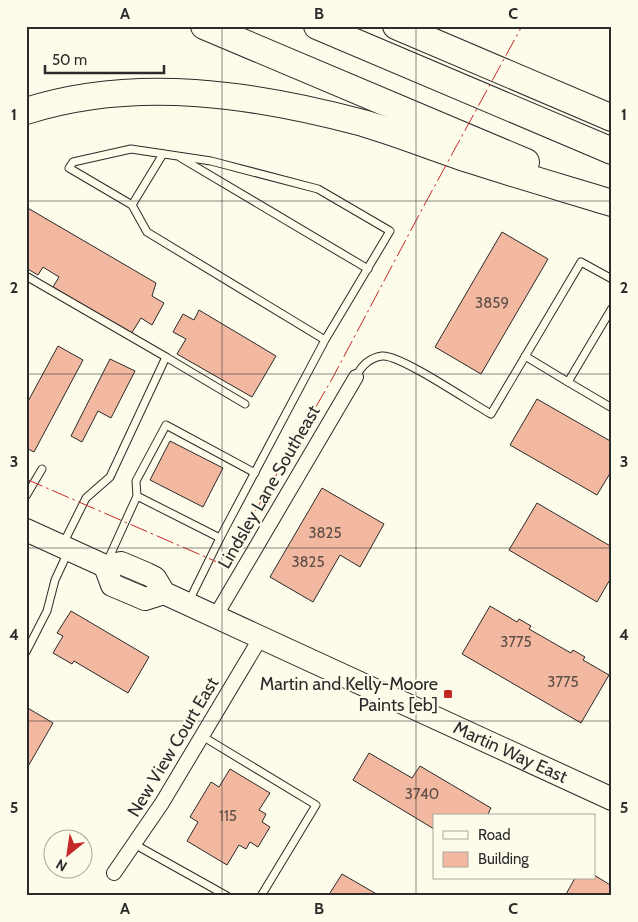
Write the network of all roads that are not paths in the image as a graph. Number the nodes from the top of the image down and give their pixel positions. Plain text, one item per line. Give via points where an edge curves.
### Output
1 (204, 26) edge
2 (317, 26) edge
3 (396, 26) edge
4 (26, 111) edge
5 (612, 118) edge
6 (612, 151) edge
7 (163, 154) junction
8 (176, 156) junction
9 (612, 198) edge
10 (612, 203) edge
11 (132, 205) junction
12 (368, 269) junction
13 (26, 276) edge
14 (612, 279) edge
15 (612, 308) edge
16 (325, 340) junction
17 (525, 356) junction
18 (166, 357) junction
19 (356, 377) joint
20 (568, 382) junction
21 (245, 404) dead end
22 (612, 408) edge
23 (42, 469) dead end
24 (255, 473) junction
25 (26, 496) edge
26 (137, 496) junction
27 (26, 530) edge
28 (220, 538) junction
29 (65, 548) junction
30 (106, 566) junction
31 (187, 604) junction
32 (215, 617) junction
33 (261, 638) junction
34 (27, 650) edge
35 (202, 736) junction
36 (612, 799) edge
37 (134, 844) junction
38 (114, 873) dead end
39 (227, 896) edge
40 (260, 896) edge

1 - 9 highway
2 - 6 highway
3 - 5 highway
4 - 10 highway via 80,98 133,93 241,97 363,124
7 - 8 lane
7 - 11 lane
7 - 11 lane via 131,149 73,162 69,168
8 - 12 lane
8 - 12 lane via 211,161 318,189 390,231
11 - 16 lane via 147,232
12 - 16 lane
13 - 18 lane
14 - 17 lane via 581,262
15 - 20 lane
16 - 24 lane
17 - 19 lane via 491,414 400,360 383,356 366,362
17 - 20 lane
18 - 21 lane
18 - 29 lane via 110,477 86,498
19 - 32 street, Lindsley Lane Southeast
20 - 22 lane
23 - 25 lane
24 - 26 lane via 166,425 136,481
24 - 28 lane
26 - 28 lane
26 - 30 lane
27 - 29 main road, Martin Way East
28 - 31 lane
29 - 30 main road, Martin Way East
29 - 34 lane via 47,611
30 - 31 main road, Martin Way East via 121,563 155,578 164,593
31 - 32 main road, Martin Way East
32 - 33 main road, Martin Way East
33 - 35 street, New View Court East
33 - 36 main road, Martin Way East
35 - 37 street, New View Court East
35 - 40 lane via 316,805
37 - 38 street, New View Court East
37 - 39 lane

